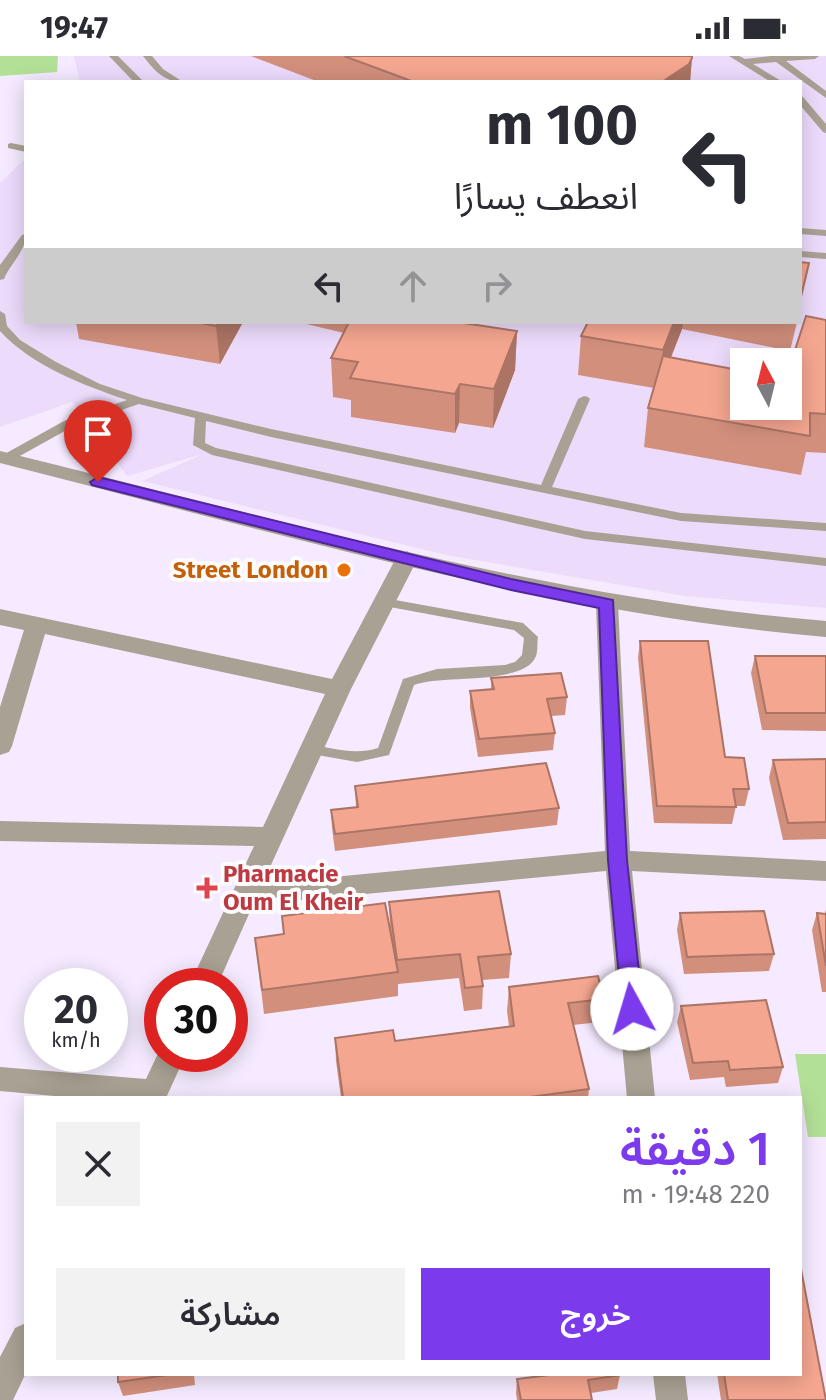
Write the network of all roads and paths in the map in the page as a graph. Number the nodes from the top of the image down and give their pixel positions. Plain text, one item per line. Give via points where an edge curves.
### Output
1 (113, 56) edge
2 (147, 56) edge
3 (733, 56) edge
4 (815, 56) edge
5 (775, 58) edge
6 (746, 62) junction
7 (137, 80) edge
8 (175, 80) edge
9 (775, 80) edge
10 (826, 95) edge
11 (802, 101) edge
12 (826, 130) edge
13 (11, 146) dead end
14 (24, 149) edge
15 (802, 231) edge
16 (826, 233) edge
17 (24, 240) edge
18 (802, 254) edge
19 (826, 256) edge
20 (0, 277) edge
21 (1, 322) edge
22 (584, 399) dead end
23 (138, 400) junction
24 (201, 414) junction
25 (3, 458) edge
26 (545, 490) junction
27 (826, 527) edge
28 (407, 558) junction
29 (826, 562) edge
30 (384, 602) junction
31 (607, 604) junction
32 (0, 617) edge
33 (36, 627) junction
34 (826, 629) edge
35 (339, 689) junction
36 (0, 746) edge
37 (311, 749) junction
38 (0, 831) edge
39 (270, 837) junction
40 (618, 860) junction
41 (826, 871) edge
42 (250, 885) junction
43 (211, 968) edge
44 (163, 1072) edge
45 (0, 1079) edge
46 (152, 1095) edge
47 (641, 1096) edge
48 (24, 1343) edge
49 (669, 1376) edge
50 (0, 1391) edge
51 (672, 1400) edge

1 - 7 lane
2 - 8 lane
3 - 6 lane
4 - 5 lane
5 - 6 lane
5 - 10 lane
6 - 9 lane
11 - 12 lane
13 - 14 lane
15 - 16 lane
17 - 20 lane
18 - 19 lane
21 - 23 lane via 16,342 52,364
22 - 26 lane
23 - 24 lane
23 - 25 lane via 68,424
24 - 26 lane
24 - 29 lane via 199,445 212,451 585,535
25 - 28 street
26 - 27 lane via 681,517
28 - 30 street
28 - 31 street
30 - 35 street
30 - 37 lane via 518,626 531,637 529,657 516,669 428,675 408,682 384,751 345,757
31 - 34 street
31 - 40 street
32 - 33 street
33 - 35 street
33 - 36 street
35 - 37 street
37 - 39 street
38 - 39 street
39 - 42 street
40 - 41 street
40 - 42 street via 302,890
40 - 47 street
42 - 43 street
44 - 46 street
45 - 46 street
48 - 50 street
49 - 51 street

